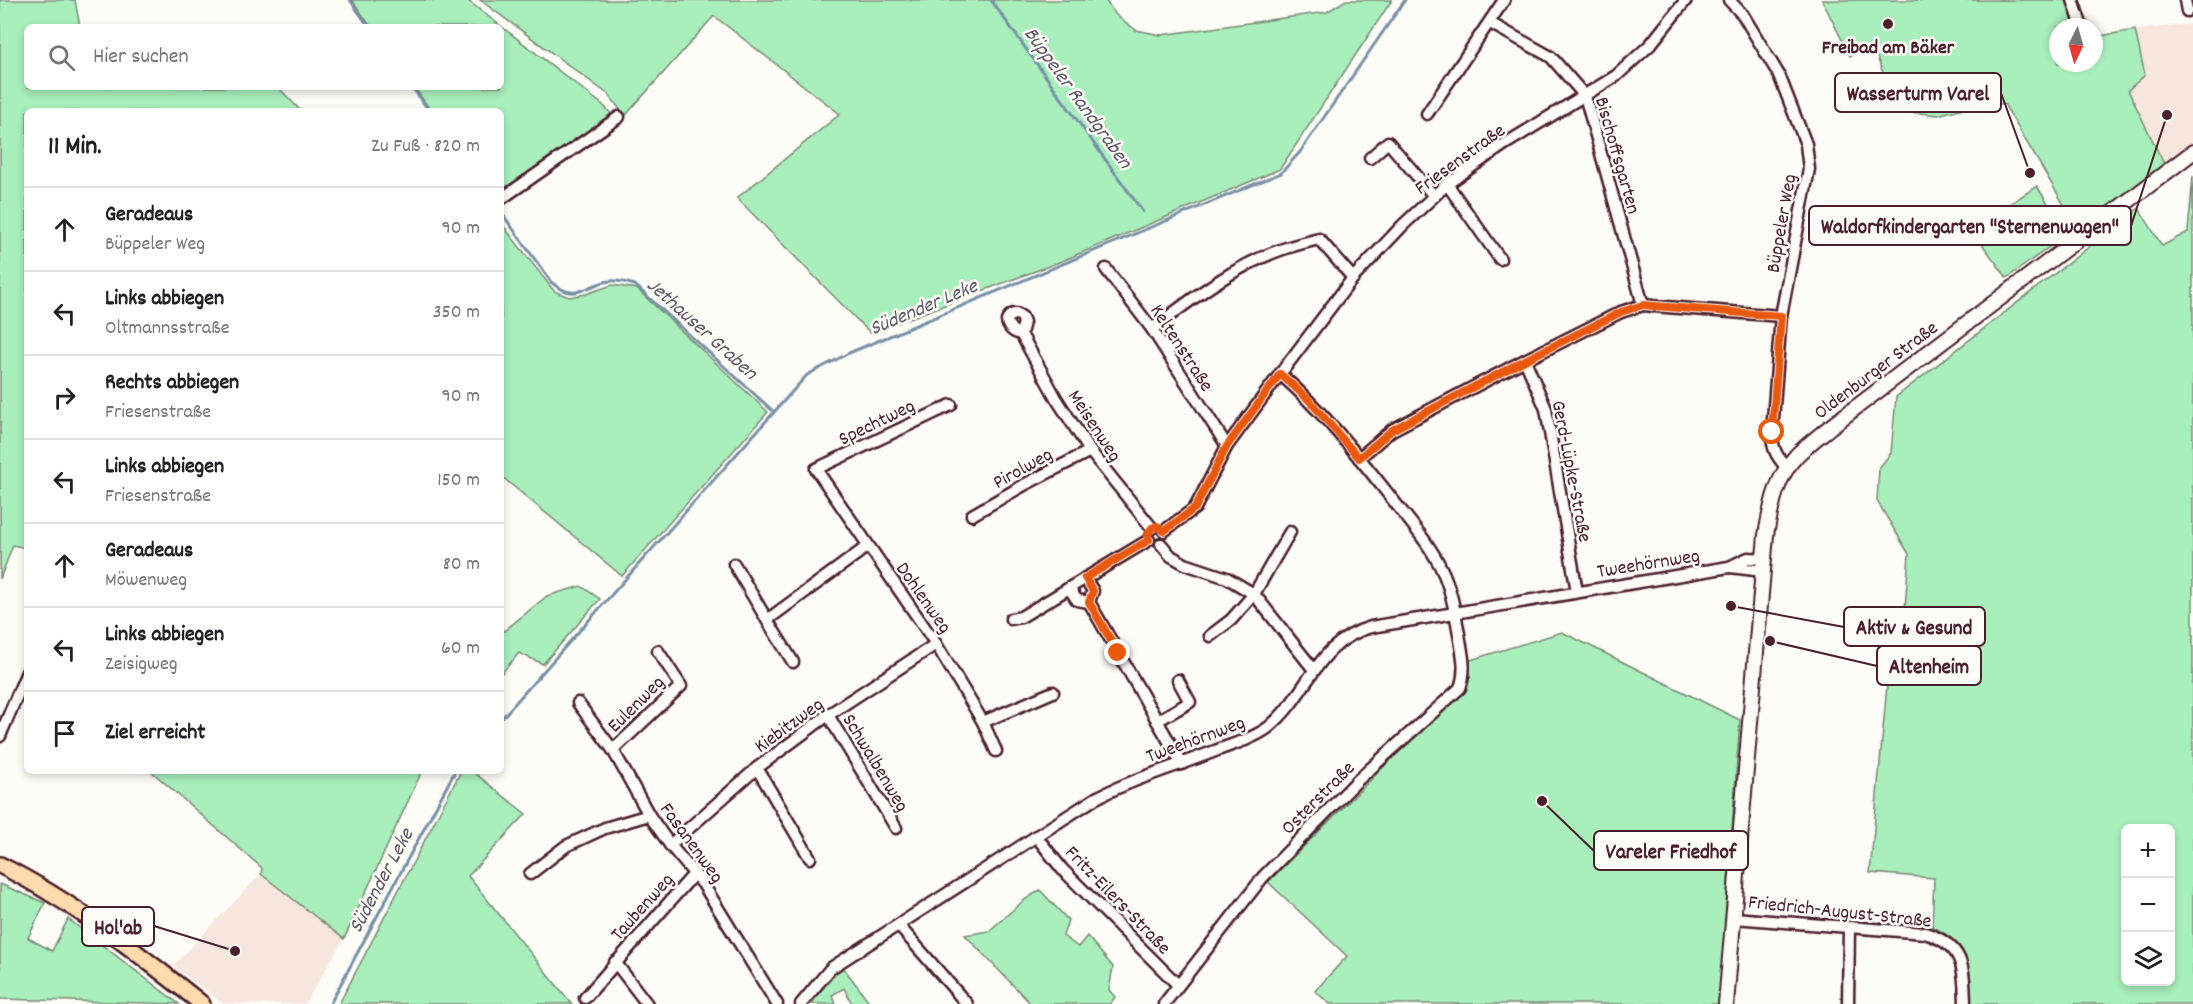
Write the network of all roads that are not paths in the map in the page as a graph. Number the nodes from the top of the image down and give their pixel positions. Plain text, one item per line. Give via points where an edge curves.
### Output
1 (1504, 0) edge
2 (1686, 0) edge
3 (2073, 0) edge
4 (2185, 0) edge
5 (1733, 1) edge
6 (2187, 12) dead end
7 (2079, 18) edge
8 (1490, 23) junction
9 (1585, 96) junction
10 (1427, 114) dead end
11 (619, 117) dead end
12 (2193, 152) edge
13 (1370, 158) dead end
14 (1447, 184) junction
15 (1434, 196) junction
16 (504, 197) edge
17 (1500, 259) dead end
18 (1106, 269) dead end
19 (1353, 278) junction
20 (1643, 305) junction
21 (1781, 316) junction
22 (1152, 329) junction
23 (1021, 334) dead end
24 (1525, 360) junction
25 (1280, 374) junction
26 (951, 405) dead end
27 (1227, 446) junction
28 (1090, 451) junction
29 (1359, 458) junction
30 (1787, 468) junction
31 (816, 469) joint
32 (972, 515) dead end
33 (1152, 528) junction
34 (1164, 531) junction
35 (1290, 532) dead end
36 (1149, 540) junction
37 (1161, 543) junction
38 (868, 546) junction
39 (734, 564) dead end
40 (1763, 565) junction
41 (1085, 578) junction
42 (1069, 588) junction
43 (1577, 592) junction
44 (1254, 594) junction
45 (1089, 602) junction
46 (1455, 613) junction
47 (1011, 619) dead end
48 (767, 620) junction
49 (1210, 636) dead end
50 (936, 644) junction
51 (658, 651) dead end
52 (793, 662) dead end
53 (1314, 670) junction
54 (24, 679) edge
55 (1178, 680) dead end
56 (1053, 692) dead end
57 (578, 704) dead end
58 (828, 715) junction
59 (1157, 721) junction
60 (983, 722) junction
61 (0, 736) edge
62 (613, 750) junction
63 (996, 751) dead end
64 (1182, 764) junction
65 (757, 768) junction
66 (649, 815) junction
67 (896, 828) dead end
68 (1036, 836) junction
69 (670, 845) junction
70 (810, 858) dead end
71 (0, 865) edge
72 (530, 874) dead end
73 (694, 874) junction
74 (1734, 918) junction
75 (898, 926) junction
76 (1849, 927) junction
77 (615, 962) junction
78 (1178, 985) junction
79 (585, 998) dead end
80 (202, 1004) edge
81 (647, 1004) edge
82 (777, 1004) edge
83 (802, 1004) edge
84 (967, 1004) edge
85 (1164, 1004) edge
86 (1726, 1004) edge
87 (1848, 1004) edge
88 (1965, 1004) edge

1 - 8 street
2 - 9 street, Friesenstraße via 1650,45 1616,76
3 - 7 street
4 - 6 street
5 - 21 street, Büppeler Weg via 1779,75 1806,144 1809,169
8 - 9 street, Bischoffsgarten via 1551,57
8 - 10 street
9 - 14 street, Friesenstraße
9 - 20 street, Bischoffsgarten
11 - 16 street
12 - 30 main road, Oldenburger Straße via 1830,427
13 - 15 street via 1388,142
14 - 15 street, Friesenstraße
14 - 17 street
15 - 19 street, Friesenstraße
18 - 22 street, Keltenstraße
19 - 22 street via 1319,239 1245,266 1205,288
19 - 25 street, Friesenstraße
20 - 21 street
20 - 24 street
21 - 30 street, Büppeler Weg via 1772,445
22 - 27 street, Keltenstraße
23 - 28 street, Meisenweg
24 - 29 street via 1392,430
24 - 43 street, Gerd-Lüpke-Straße via 1546,409
25 - 27 street, Friesenstraße
25 - 29 street via 1308,399
26 - 31 street, Spechtweg
27 - 34 street, Friesenstraße via 1195,508
28 - 32 street, Pirolweg
28 - 33 street, Meisenweg
29 - 46 street, Osterstraße via 1435,556
30 - 40 main road, Oldenburger Straße via 1771,505
31 - 38 street, Dohlenweg
33 - 34 street via 1157,526
33 - 36 street
34 - 37 street
35 - 44 street
36 - 37 street
36 - 41 street
37 - 44 street via 1171,556 1185,564 1227,578
38 - 48 street
38 - 50 street, Dohlenweg
39 - 48 street
40 - 43 street, Tweehörnweg
40 - 74 main road, Oldenburger Straße
41 - 42 street
41 - 45 street via 1093,591
42 - 45 street via 1077,600
42 - 47 street
43 - 46 street, Tweehörnweg
44 - 49 street
44 - 53 street
45 - 59 street
46 - 53 street, Tweehörnweg via 1356,631 1337,643
46 - 78 street, Osterstraße via 1465,665 1460,688 1359,779 1263,877
48 - 52 street
50 - 58 street, Kiebitzweg
50 - 60 street, Dohlenweg
51 - 62 street, Eulenweg via 681,686
53 - 64 street, Tweehörnweg via 1279,717 1257,735
54 - 61 street
55 - 59 street via 1190,702
56 - 60 street
57 - 62 street, Fasanenweg
58 - 65 street, Kiebitzweg
58 - 67 street, Schwalbenweg
59 - 64 street
60 - 63 street, Dohlenweg
62 - 66 street, Fasanenweg
64 - 68 street, Tweehörnweg via 1109,791
65 - 69 street, Kiebitzweg
65 - 70 street
66 - 69 street, Fasanenweg
66 - 72 street via 605,828 566,846
68 - 75 street, Tweehörnweg
68 - 78 street, Fritz-Eilers-Straße via 1062,869
69 - 73 street, Fasanenweg
71 - 80 main road via 85,914
73 - 77 street, Taubenweg
73 - 82 street, Fasanenweg
74 - 76 street, Friedrich-August-Straße
74 - 86 main road, Oldenburger Straße
75 - 83 street, Tweehörnweg via 831,968
75 - 84 street
76 - 87 street
76 - 88 street, Friedrich-August-Straße via 1925,933 1949,943 1962,965
77 - 79 street, Taubenweg
77 - 81 street, Taubenweg
78 - 85 street, Osterstraße

